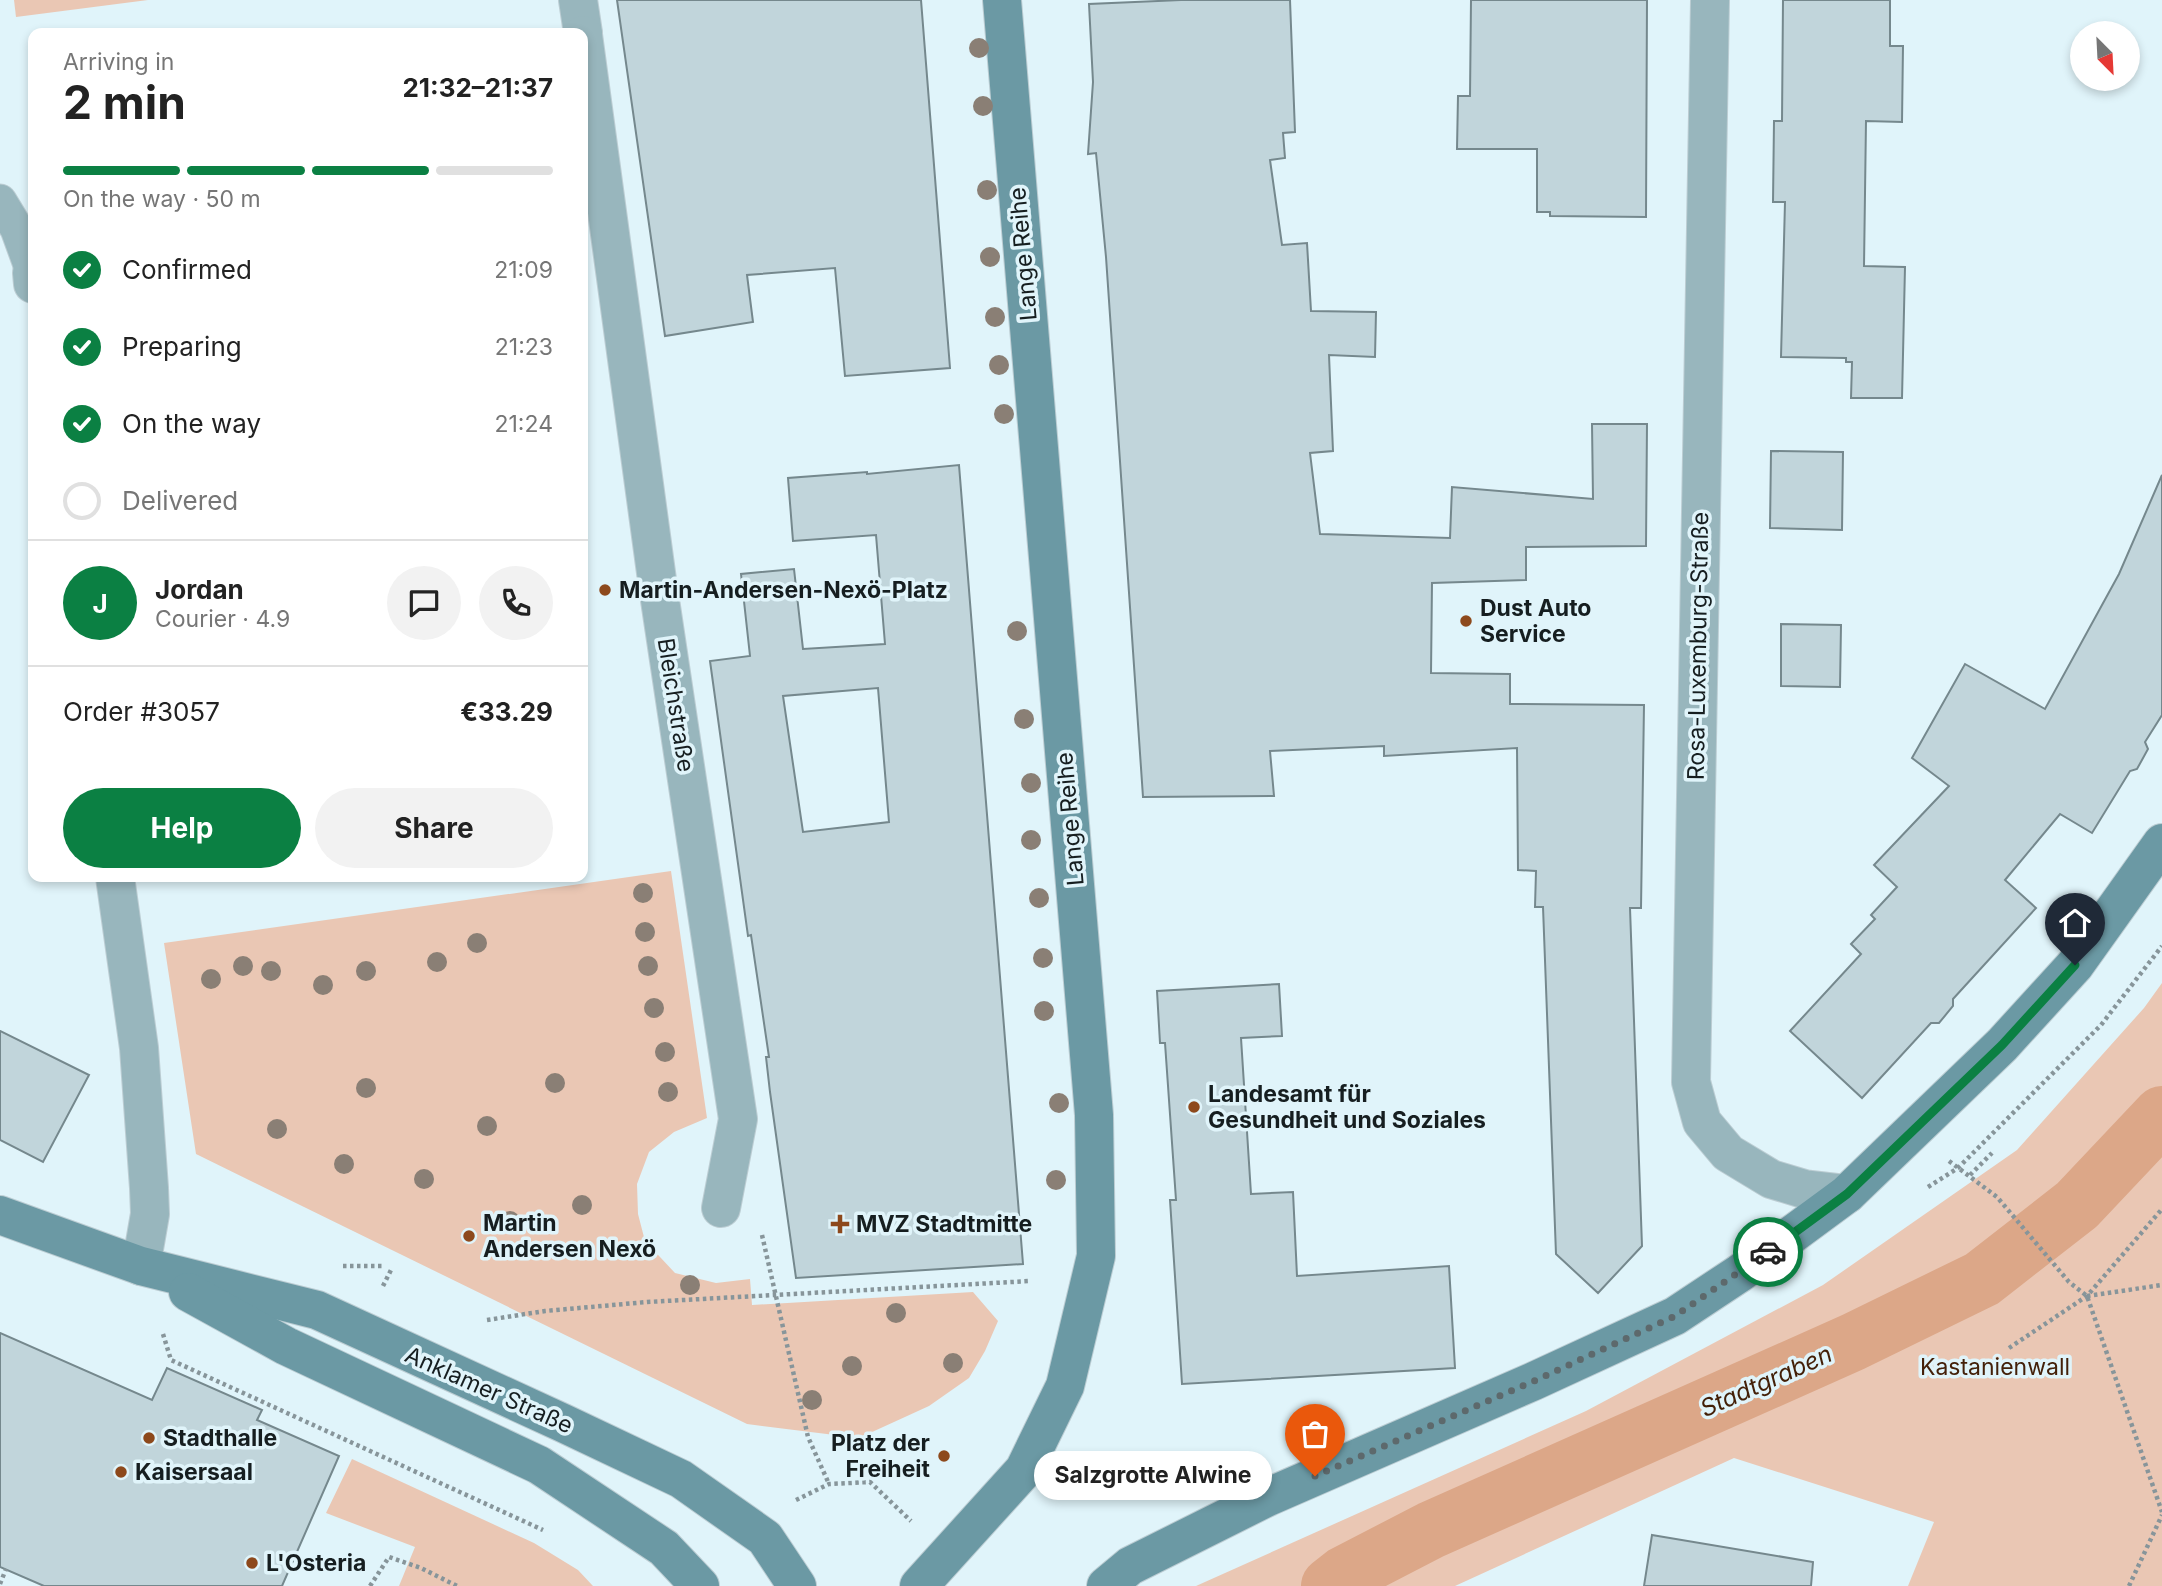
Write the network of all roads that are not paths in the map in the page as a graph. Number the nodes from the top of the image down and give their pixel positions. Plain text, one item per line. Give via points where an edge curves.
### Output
1 (578, 0) edge
2 (1002, 0) edge
3 (1710, 0) edge
4 (582, 28) edge
5 (588, 103) edge
6 (594, 186) edge
7 (0, 201) edge
8 (28, 262) edge
9 (2162, 843) edge
10 (116, 882) edge
11 (1847, 1194) junction
12 (721, 1208) dead end
13 (0, 1215) edge
14 (141, 1266) junction
15 (931, 1573) edge
16 (700, 1586) edge
17 (797, 1586) edge
18 (1106, 1586) edge

1 - 4 street, Bleichstraße
2 - 15 main road, Lange Reihe via 1094,1115 1096,1256 1065,1386 1024,1471
3 - 11 street, Rosa-Luxemburg-Straße via 1691,1082 1702,1122 1728,1153 1771,1178 1804,1189
5 - 6 street, Bleichstraße
6 - 12 street, Bleichstraße via 738,1119
7 - 8 lane via 17,229
9 - 11 main road via 2075,965 2002,1045
10 - 14 street via 139,1048 149,1188 150,1214
11 - 18 main road via 1675,1316 1268,1497 1130,1566
13 - 14 main road, Anklamer Straße
14 - 16 main road, Anklamer Straße via 286,1346 539,1465 664,1548
14 - 17 main road, Anklamer Straße via 317,1310 681,1479 765,1538

